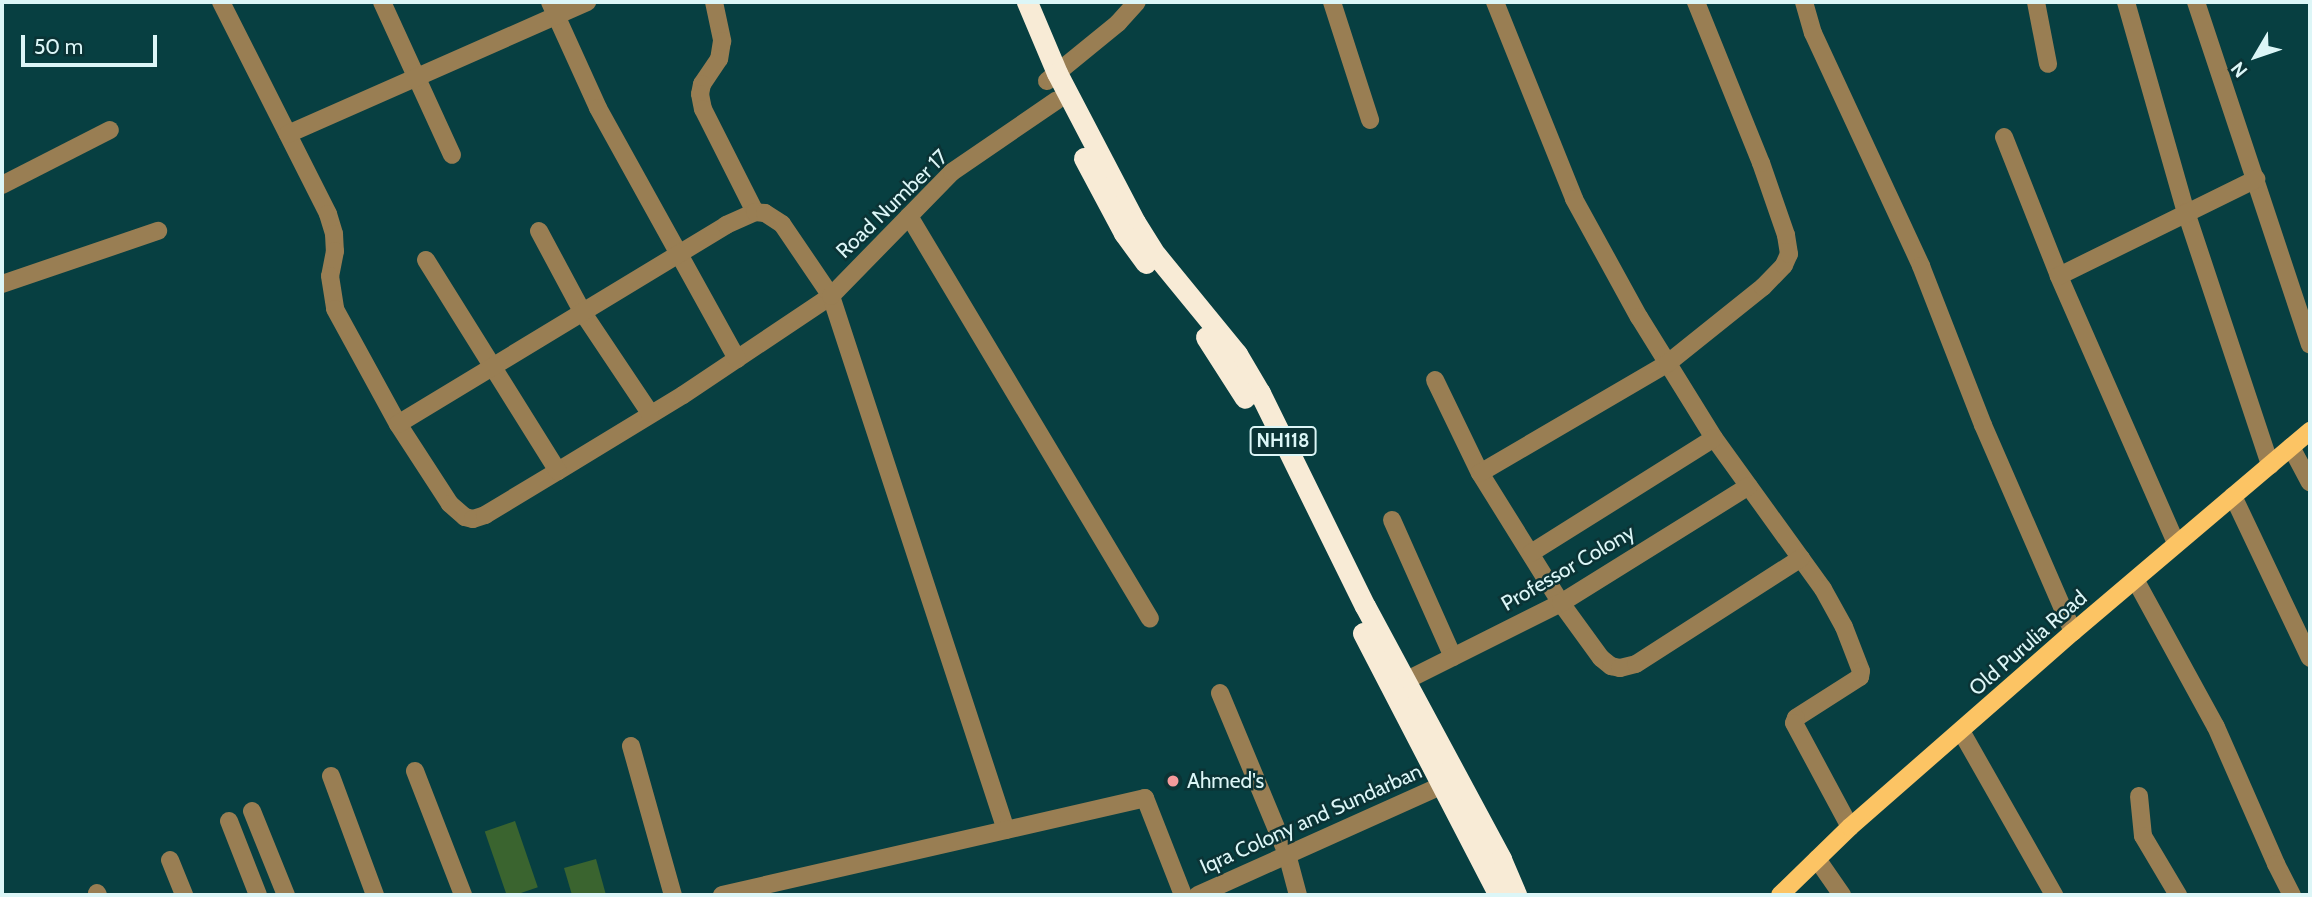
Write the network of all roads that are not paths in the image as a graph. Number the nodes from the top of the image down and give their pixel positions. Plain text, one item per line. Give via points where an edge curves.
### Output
1 (220, 2) edge
2 (382, 2) edge
3 (587, 2) edge
4 (714, 2) edge
5 (1012, 2) edge
6 (1027, 2) edge
7 (1138, 2) edge
8 (1332, 2) edge
9 (1495, 2) edge
10 (1696, 2) edge
11 (1804, 2) edge
12 (2036, 2) edge
13 (2126, 2) edge
14 (2196, 2) edge
15 (553, 8) edge
16 (2048, 64) dead end
17 (415, 77) junction
18 (1054, 85) junction
19 (1370, 120) dead end
20 (110, 131) dead end
21 (288, 134) junction
22 (2004, 137) dead end
23 (452, 155) dead end
24 (2256, 179) junction
25 (2, 186) edge
26 (755, 212) junction
27 (2186, 212) junction
28 (909, 216) junction
29 (158, 231) dead end
30 (539, 231) dead end
31 (677, 256) junction
32 (426, 260) dead end
33 (2059, 276) junction
34 (2, 284) edge
35 (831, 296) junction
36 (583, 313) junction
37 (2310, 345) edge
38 (737, 359) junction
39 (1668, 363) junction
40 (494, 366) junction
41 (1435, 380) dead end
42 (650, 413) junction
43 (398, 425) junction
44 (2310, 431) edge
45 (1714, 438) junction
46 (2291, 447) junction
47 (2270, 465) junction
48 (558, 471) junction
49 (1480, 473) junction
50 (2310, 482) edge
51 (1749, 486) junction
52 (2233, 496) junction
53 (1392, 520) dead end
54 (2176, 543) junction
55 (1531, 553) junction
56 (1801, 558) junction
57 (2136, 581) junction
58 (1561, 603) junction
59 (1150, 618) dead end
60 (2073, 632) junction
61 (1453, 657) junction
62 (2310, 658) edge
63 (1405, 681) junction
64 (1220, 694) dead end
65 (1961, 730) junction
66 (631, 746) dead end
67 (415, 771) dead end
68 (331, 776) dead end
69 (1443, 785) junction
70 (2138, 796) dead end
71 (251, 811) dead end
72 (229, 821) dead end
73 (1850, 828) junction
74 (1006, 830) junction
75 (1287, 854) junction
76 (1817, 859) junction
77 (170, 860) dead end
78 (184, 895) edge
79 (258, 895) edge
80 (286, 895) edge
81 (375, 895) edge
82 (463, 895) edge
83 (673, 895) edge
84 (722, 895) edge
85 (1183, 895) edge
86 (1198, 895) edge
87 (1298, 895) edge
88 (1499, 895) edge
89 (1516, 895) edge
90 (1780, 895) edge
91 (1842, 895) edge
92 (2054, 895) edge
93 (2178, 895) edge
94 (2292, 895) edge

1 - 21 street
2 - 17 street
3 - 15 street
4 - 26 street via 722,41 719,59 700,94 703,109
5 - 18 highway, NH118
6 - 18 highway, NH118
7 - 18 street, Road Number 17
8 - 19 street
9 - 39 street via 1574,199
10 - 39 street via 1761,163 1789,254 1763,287
11 - 60 street via 1813,33 1921,266 1983,425
12 - 16 street
13 - 27 street
14 - 24 street
15 - 17 street
15 - 31 street via 598,108
17 - 21 street
17 - 23 street
18 - 28 street, Road Number 17 via 952,172
18 - 63 highway, NH118 via 1156,255 1237,354 1260,393
18 - 69 highway, NH118 via 1124,233 1218,352 1240,388
20 - 25 street
21 - 43 street via 334,234 330,276 335,309
22 - 33 street
24 - 27 street
24 - 37 street
26 - 31 street
26 - 35 street via 782,224
27 - 33 street
27 - 47 street
28 - 35 street, Road Number 17
28 - 59 street
29 - 34 street
30 - 36 street
31 - 36 street
31 - 38 street
32 - 40 street
33 - 54 street
35 - 38 street, Road Number 17
35 - 74 street
36 - 40 street
36 - 42 street
38 - 42 street, Road Number 17
39 - 45 street
39 - 49 street
40 - 43 street
40 - 48 street
41 - 49 street
42 - 48 street, Road Number 17
43 - 48 street, Road Number 17 via 450,504 465,517 485,515
44 - 46 main road, Old Purulia Road
45 - 51 street
45 - 55 street
46 - 47 main road, Old Purulia Road
46 - 50 street
47 - 52 main road, Old Purulia Road
49 - 55 street
51 - 56 street
51 - 58 street, Professor Colony
52 - 54 main road, Old Purulia Road
52 - 62 street
53 - 61 street
54 - 57 main road, Old Purulia Road
55 - 58 street
56 - 58 street via 1636,664 1620,668 1601,658
56 - 73 street via 1844,627 1861,671 1857,680 1794,723
57 - 60 main road, Old Purulia Road
57 - 94 street via 2216,727
58 - 61 street, Professor Colony
60 - 65 main road, Old Purulia Road
61 - 63 street, Professor Colony
63 - 89 highway, NH118
64 - 75 street
65 - 73 main road, Old Purulia Road
65 - 92 street
66 - 83 street
67 - 82 street
68 - 81 street
69 - 75 street, Iqra Colony and Sundarban
69 - 88 highway, NH118
70 - 93 street via 2143,836
71 - 80 street
72 - 79 street
73 - 76 main road, Old Purulia Road
74 - 84 street
74 - 85 street via 1145,799
75 - 86 street, Iqra Colony and Sundarban
75 - 87 street
76 - 90 main road, Old Purulia Road
76 - 91 street
77 - 78 street

